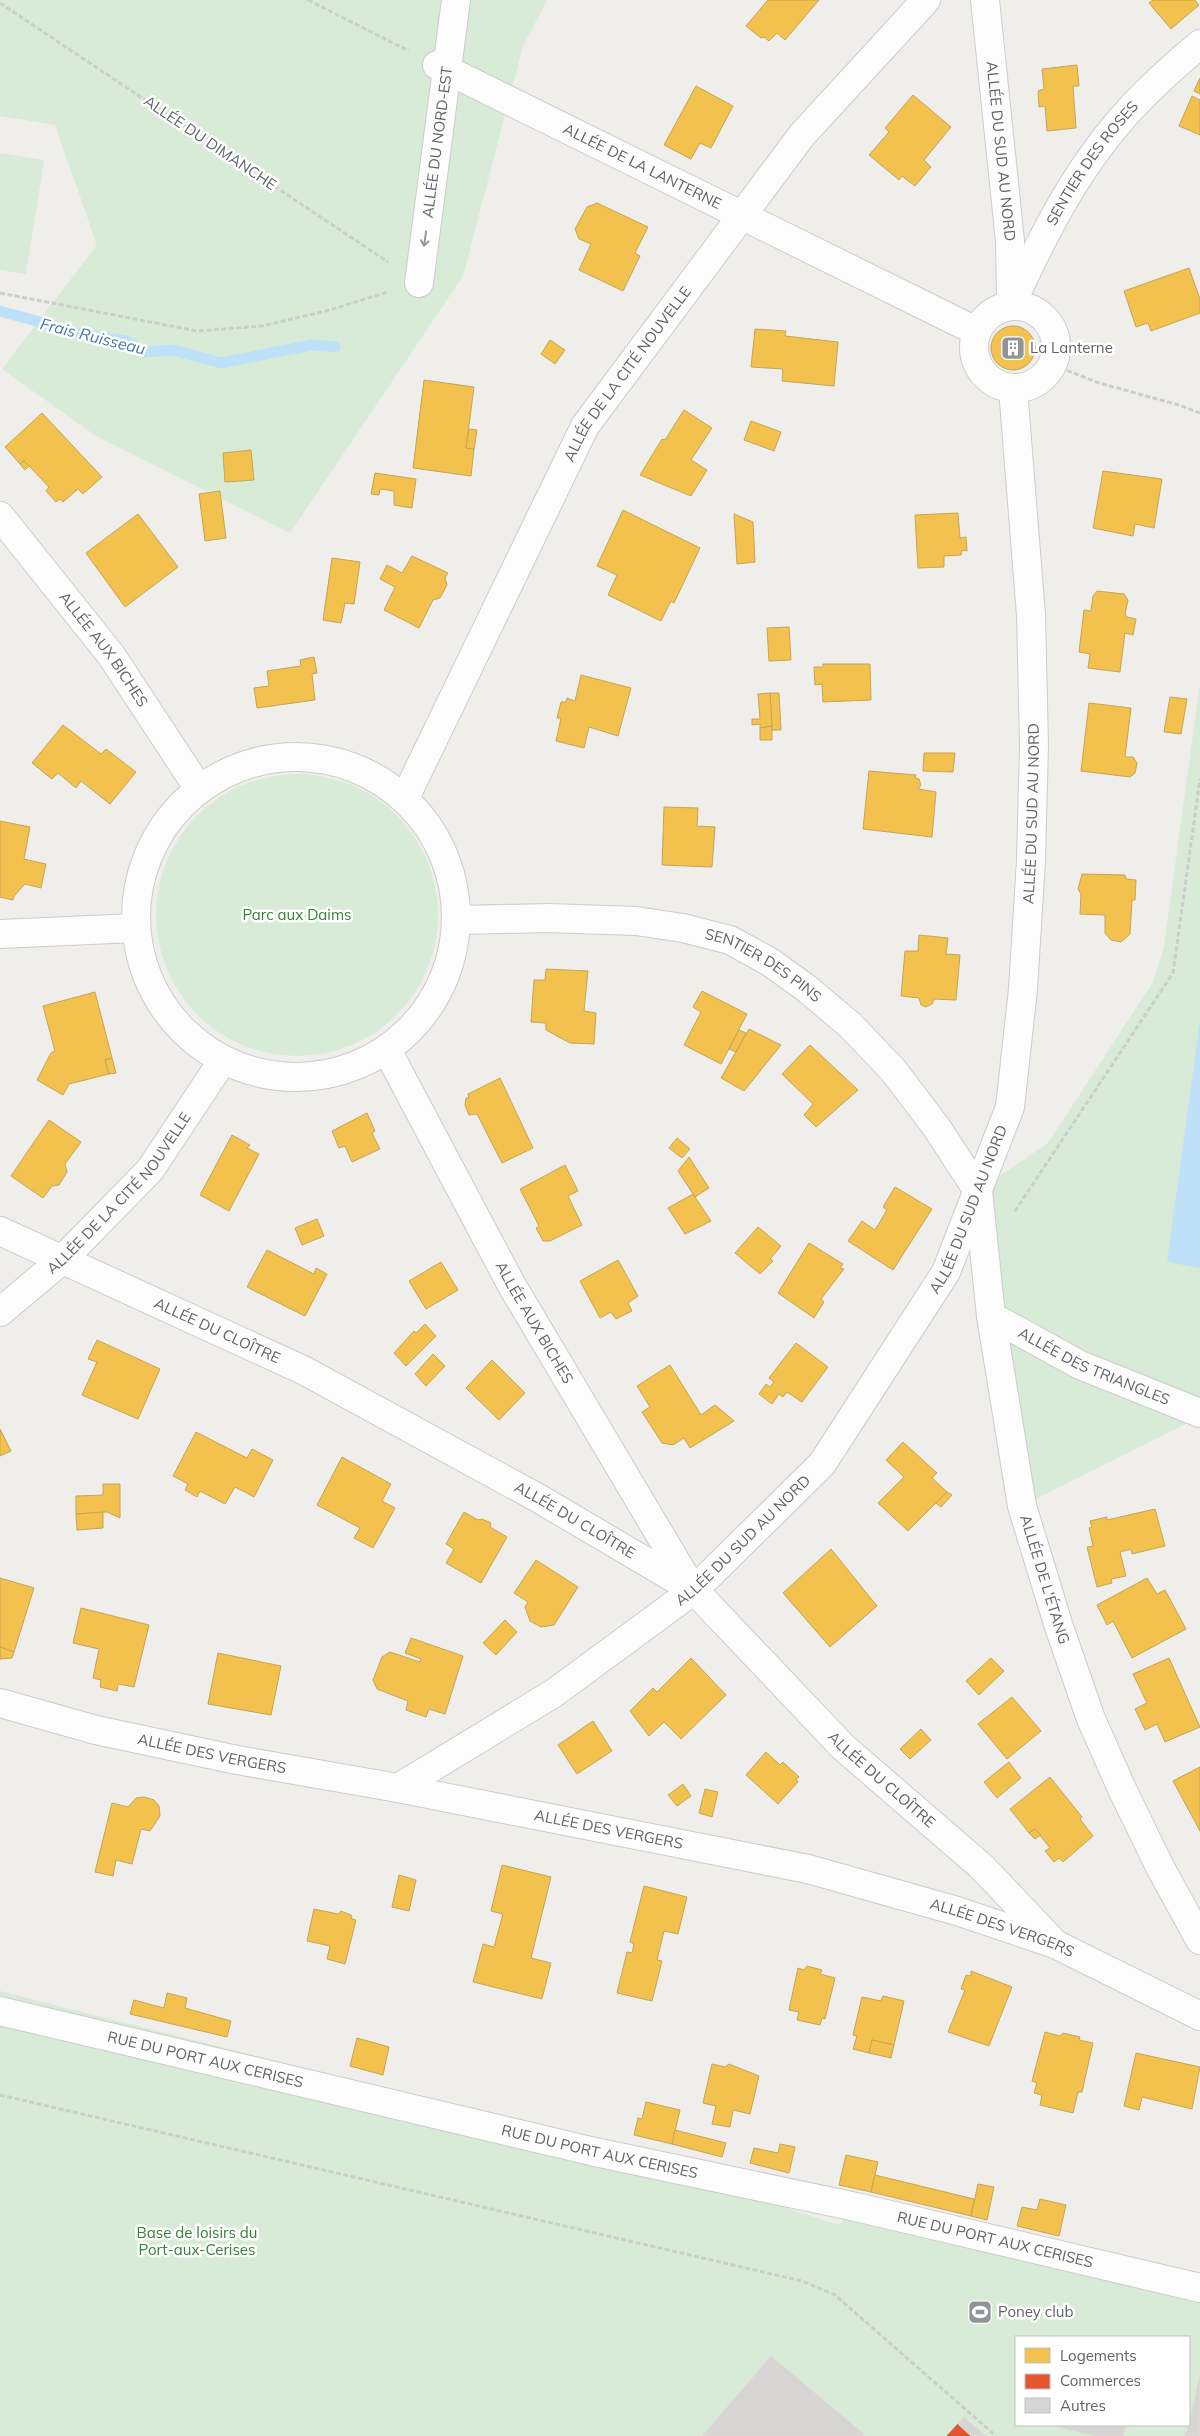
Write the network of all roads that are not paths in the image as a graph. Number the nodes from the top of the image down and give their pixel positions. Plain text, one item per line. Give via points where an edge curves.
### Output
1 (456, 0) edge
2 (926, 0) edge
3 (985, 0) edge
4 (1200, 44) edge
5 (443, 68) junction
6 (742, 216) junction
7 (419, 283) road end
8 (1012, 305) junction
9 (976, 331) junction
10 (1013, 389) junction
11 (0, 516) edge
12 (199, 788) junction
13 (405, 798) junction
14 (457, 920) junction
15 (135, 928) junction
16 (0, 934) edge
17 (387, 1050) junction
18 (222, 1060) junction
19 (978, 1191) junction
20 (0, 1231) edge
21 (62, 1260) junction
22 (0, 1312) edge
23 (991, 1316) junction
24 (1200, 1413) edge
25 (694, 1590) junction
26 (0, 1703) edge
27 (398, 1788) junction
28 (1200, 1940) edge
29 (1055, 1944) junction
30 (0, 2011) edge
31 (1200, 2016) edge
32 (1200, 2288) edge

1 - 5 street, ALLÉE DU NORD-EST
2 - 6 street, ALLÉE DE LA CITÉ NOUVELLE via 802,135
3 - 8 street, ALLÉE DU SUD AU NORD via 1010,241
4 - 8 street, SENTIER DES ROSES via 1125,115 1092,156 1055,215
5 - 6 street, ALLÉE DE LA LANTERNE
5 -> 7 street, ALLÉE DU NORD-EST
6 - 9 street, ALLÉE DE LA LANTERNE
6 - 13 street, ALLÉE DE LA CITÉ NOUVELLE via 585,426
8 - 9 street via 997,309 984,318
8 - 10 street via 1029,307 1044,316 1054,331 1057,348 1053,365 1043,378 1029,386
9 - 10 street via 973,346 976,362 984,375
10 - 19 street, ALLÉE DU SUD AU NORD via 1031,615 1032,860 1010,1107
11 - 12 street, ALLÉE AUX BICHES via 111,655
12 - 13 street via 238,767 282,757 308,758 326,759 368,773
12 - 15 street via 162,827 140,875
13 - 14 street via 433,834 451,875
14 - 17 street via 448,970 424,1014
14 - 19 street, SENTIER DES PINS via 549,918 636,921 730,940 770,962 850,1025 893,1070 937,1128
15 - 16 street
15 - 18 street via 143,969 162,1006 188,1037
17 - 18 street via 348,1069 306,1077 263,1074
17 - 25 street, ALLÉE AUX BICHES via 511,1284
18 - 21 street, ALLÉE DE LA CITÉ NOUVELLE via 150,1170
19 - 23 street, ALLÉE DE L'ÉTANG
19 - 25 street, ALLÉE DU SUD AU NORD via 946,1272 822,1464
20 - 21 street, ALLÉE DU CLOÎTRE
21 - 22 street, ALLÉE DE LA CITÉ NOUVELLE
21 - 25 street, ALLÉE DU CLOÎTRE via 305,1371 538,1498
23 - 24 street, ALLÉE DES TRIANGLES via 1080,1365
23 - 28 street, ALLÉE DE L'ÉTANG via 1022,1506 1059,1627 1090,1719 1160,1867
25 - 27 street, ALLÉE DU SUD AU NORD via 554,1693
25 - 29 street, ALLÉE DU CLOÎTRE via 843,1747 982,1868
26 - 27 street, ALLÉE DES VERGERS via 96,1730 236,1760
27 - 29 street, ALLÉE DES VERGERS via 808,1869 957,1911
29 - 31 street, ALLÉE DES VERGERS
30 - 32 street, RUE DU PORT AUX CERISES via 595,2152 856,2207

